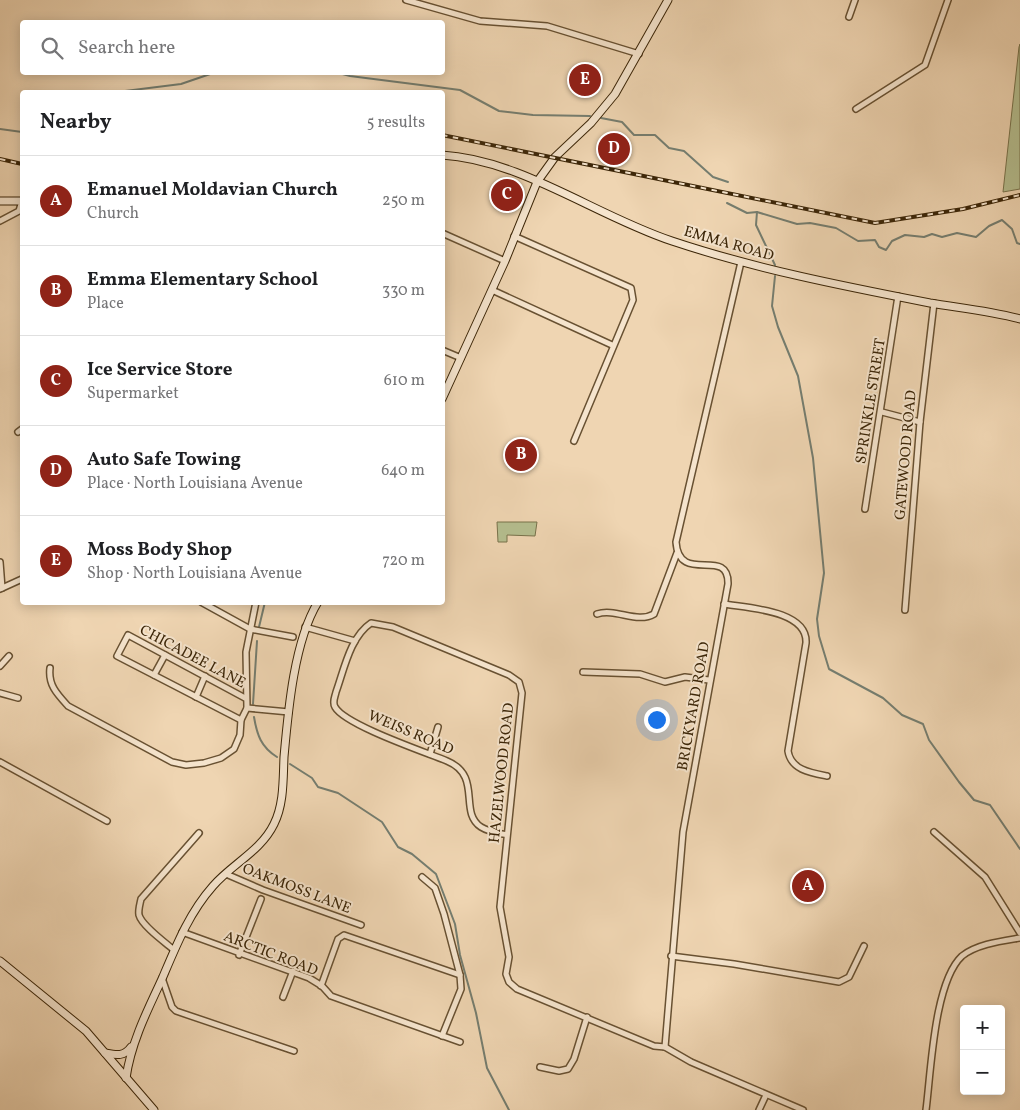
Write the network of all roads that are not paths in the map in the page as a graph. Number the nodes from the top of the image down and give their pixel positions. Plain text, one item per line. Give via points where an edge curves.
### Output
1 (406, 0) edge
2 (668, 0) edge
3 (855, 0) edge
4 (948, 0) edge
5 (849, 16) dead end
6 (640, 54) junction
7 (856, 109) dead end
8 (445, 155) edge
9 (537, 182) junction
10 (0, 201) edge
11 (20, 201) edge
12 (20, 208) edge
13 (0, 221) edge
14 (445, 234) edge
15 (514, 236) junction
16 (505, 261) junction
17 (742, 262) junction
18 (492, 290) junction
19 (898, 296) junction
20 (934, 303) junction
21 (1018, 316) edge
22 (612, 345) junction
23 (445, 351) edge
24 (461, 358) junction
25 (445, 393) edge
26 (882, 412) junction
27 (920, 422) junction
28 (574, 441) dead end
29 (865, 509) dead end
30 (677, 553) junction
31 (0, 562) edge
32 (20, 580) edge
33 (1, 589) edge
34 (724, 604) junction
35 (206, 605) edge
36 (255, 605) edge
37 (316, 605) edge
38 (904, 610) dead end
39 (597, 614) dead end
40 (305, 627) junction
41 (250, 629) junction
42 (293, 637) dead end
43 (355, 640) junction
44 (165, 655) junction
45 (9, 656) dead end
46 (0, 666) edge
47 (50, 668) dead end
48 (584, 672) dead end
49 (154, 674) junction
50 (205, 676) junction
51 (709, 680) junction
52 (0, 693) edge
53 (196, 697) junction
54 (18, 698) dead end
55 (246, 698) junction
56 (247, 708) junction
57 (289, 712) junction
58 (241, 720) junction
59 (438, 727) dead end
60 (430, 754) junction
61 (0, 762) edge
62 (827, 776) dead end
63 (107, 821) dead end
64 (934, 832) dead end
65 (199, 833) dead end
66 (507, 835) junction
67 (226, 874) junction
68 (422, 877) dead end
69 (261, 899) dead end
70 (361, 925) dead end
71 (182, 932) junction
72 (1020, 933) edge
73 (1020, 938) edge
74 (864, 946) dead end
75 (174, 950) junction
76 (239, 955) junction
77 (671, 956) junction
78 (0, 962) edge
79 (293, 972) junction
80 (460, 975) junction
81 (162, 978) junction
82 (321, 986) junction
83 (284, 997) dead end
84 (587, 1017) junction
85 (442, 1036) junction
86 (135, 1040) junction
87 (460, 1042) dead end
88 (665, 1047) junction
89 (294, 1051) dead end
90 (104, 1052) junction
91 (540, 1067) dead end
92 (126, 1078) junction
93 (766, 1096) junction
94 (154, 1110) edge
95 (759, 1110) edge
96 (803, 1110) edge
97 (926, 1110) edge

1 - 6 street via 480,20 547,26
2 - 6 street
3 - 5 street
4 - 7 street via 925,65
6 - 9 street via 602,110 555,158
8 - 9 street, EMMA ROAD via 497,164
9 - 15 street
9 - 17 street, EMMA ROAD via 614,219
10 - 11 street
12 - 13 street
14 - 16 street
15 - 16 street
15 - 22 street via 631,288 633,300
16 - 18 street
17 - 19 street, EMMA ROAD
17 - 30 street via 676,542
18 - 22 street
18 - 24 street
19 - 20 street, EMMA ROAD
19 - 26 street, SPRINKLE STREET
20 - 21 street, EMMA ROAD
20 - 27 street, GATEWOOD ROAD
22 - 28 street
23 - 24 street
24 - 25 street
26 - 27 street
26 - 29 street, SPRINKLE STREET
27 - 38 street, GATEWOOD ROAD
30 - 34 street, BRICKYARD ROAD via 688,563 716,565 726,572 728,584
30 - 39 street via 654,614 644,618 610,612
31 - 33 street
32 - 33 street
34 - 51 street, BRICKYARD ROAD
34 - 62 street via 781,614 805,632 788,751 792,762 800,768
35 - 41 street
36 - 41 street
37 - 40 street
40 - 43 street
40 - 57 street
41 - 42 street
41 - 55 street via 246,652
43 - 60 street, WEISS ROAD via 333,701 335,707 344,716 371,730
43 - 66 street, HAZELWOOD ROAD via 370,623 393,627 519,682 522,693
44 - 49 street
44 - 49 street, CHICADEE LANE via 128,635 117,656
44 - 50 street, CHICADEE LANE
45 - 46 street
47 - 58 street via 54,692 68,706 172,762 186,765 220,758 234,749 240,735
48 - 51 street via 640,674 665,682 689,677
49 - 53 street
50 - 53 street
50 - 55 street, CHICADEE LANE
51 - 77 street, BRICKYARD ROAD via 683,832
52 - 54 street
53 - 58 street
55 - 56 street
56 - 57 street
56 - 58 street
57 - 67 street via 277,817 260,844
59 - 60 street
60 - 66 street, WEISS ROAD via 456,765 467,778 471,815 479,826
61 - 63 street
64 - 72 street via 985,877
65 - 75 street via 141,899 139,907 143,922
66 - 84 street, HAZELWOOD ROAD via 500,907 509,957 506,974 509,982 517,989
67 - 70 street, OAKMOSS LANE
67 - 71 street via 200,903
68 - 80 street via 435,888
69 - 76 street
71 - 75 street
71 - 76 street, ARCTIC ROAD
73 - 97 street via 992,943 963,955 952,969 938,1017
74 - 77 street via 849,977 839,982
75 - 81 street
76 - 79 street, ARCTIC ROAD
77 - 88 street, BRICKYARD ROAD
78 - 90 street via 86,1031
79 - 82 street, ARCTIC ROAD
79 - 83 street
80 - 82 street via 344,935 338,939
80 - 85 street via 461,989
81 - 86 street
81 - 89 street via 176,1011
82 - 85 street, ARCTIC ROAD via 330,996
84 - 88 street, HAZELWOOD ROAD via 654,1046
84 - 91 street via 568,1068 559,1071
85 - 87 street, ARCTIC ROAD
86 - 90 street via 125,1053
86 - 92 street
88 - 93 street
90 - 92 street
92 - 94 street
93 - 95 street
93 - 96 street

